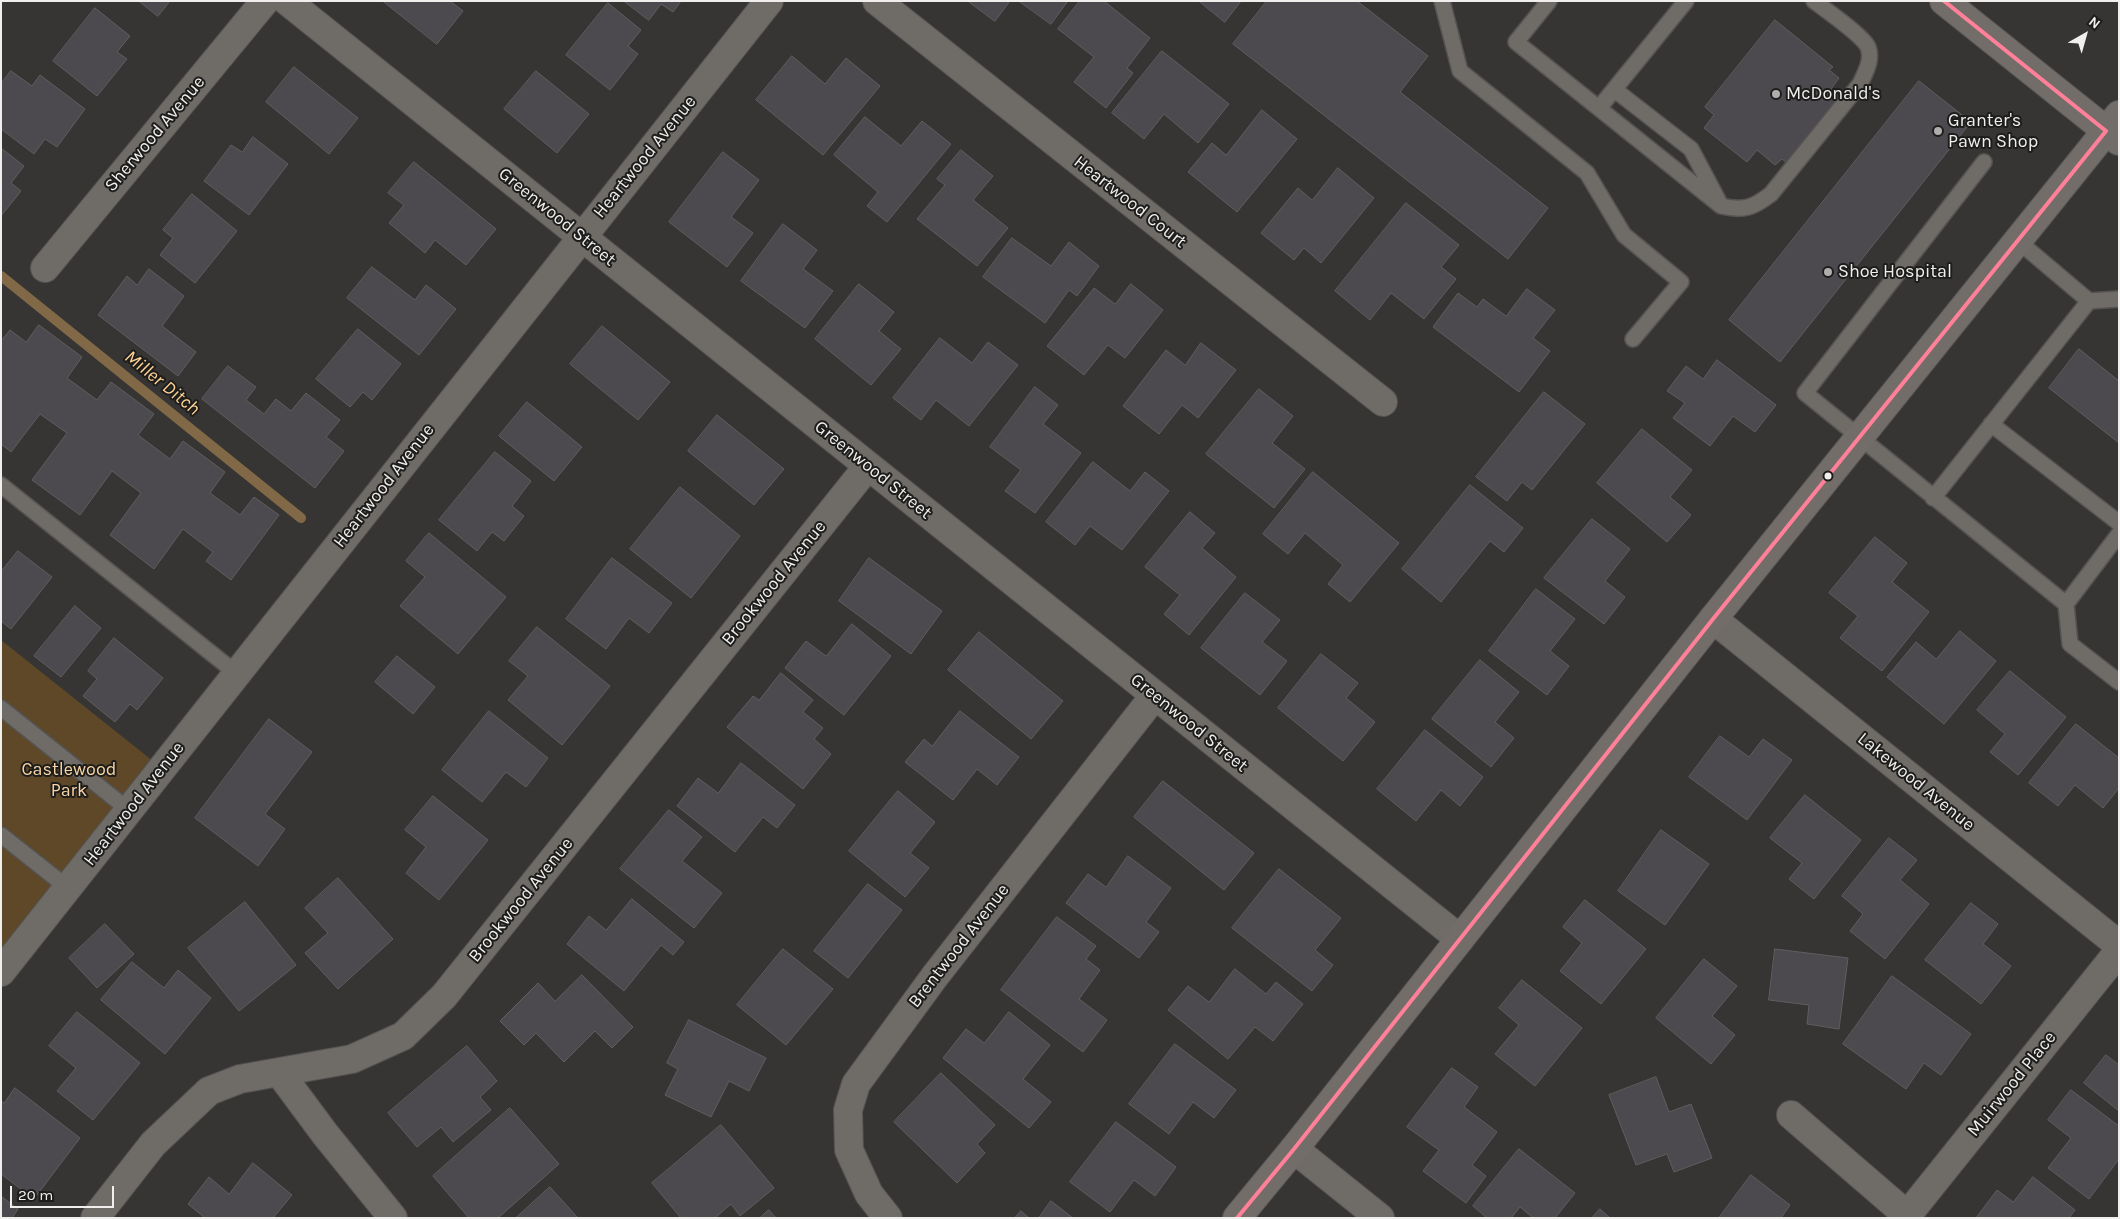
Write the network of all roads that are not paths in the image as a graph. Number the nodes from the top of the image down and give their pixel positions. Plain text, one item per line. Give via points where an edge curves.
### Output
1 (266, 1) edge
2 (287, 1) edge
3 (769, 1) edge
4 (877, 1) edge
5 (1442, 1) edge
6 (1548, 1) edge
7 (1686, 1) edge
8 (1814, 1) edge
9 (1944, 1) edge
10 (1615, 90) junction
11 (1599, 108) junction
12 (2114, 129) edge
13 (1984, 162) dead end
14 (1721, 206) junction
15 (581, 237) junction
16 (2018, 241) junction
17 (45, 268) dead end
18 (2119, 299) edge
19 (2089, 300) junction
20 (1633, 339) dead end
21 (1383, 402) dead end
22 (1991, 424) junction
23 (1860, 438) junction
24 (868, 466) junction
25 (1, 485) edge
26 (1933, 498) junction
27 (2119, 523) edge
28 (2119, 534) edge
29 (2066, 604) junction
30 (1713, 619) junction
31 (236, 674) junction
32 (2119, 682) edge
33 (1155, 695) junction
34 (1, 708) edge
35 (130, 811) junction
36 (1, 835) edge
37 (68, 888) junction
38 (1460, 939) junction
39 (2119, 945) edge
40 (2119, 950) edge
41 (1, 972) edge
42 (279, 1072) junction
43 (1791, 1114) dead end
44 (1294, 1149) junction
45 (1906, 1217) edge
46 (95, 1218) edge
47 (393, 1218) edge
48 (888, 1218) edge
49 (1238, 1218) edge
50 (1380, 1218) edge

1 - 17 street, Sherwood Avenue
2 - 15 street, Greenwood Street
3 - 15 street, Heartwood Avenue
4 - 21 street, Heartwood Court
5 - 20 lane via 1460,71 1588,173 1624,235 1681,282
6 - 11 lane via 1516,42
7 - 10 lane
8 - 14 lane via 1868,47 1869,65 1860,84 1770,194 1756,206 1737,209
9 - 12 street
10 - 11 lane
10 - 14 lane via 1691,148
11 - 14 lane
12 - 16 street
13 - 23 lane via 1805,393
15 - 24 street, Greenwood Street
15 - 31 street, Heartwood Avenue
16 - 19 lane
16 - 23 street
18 - 19 lane
19 - 22 lane
22 - 26 lane
22 - 27 lane
23 - 26 lane
23 - 30 street
24 - 33 street, Greenwood Street
24 - 42 street, Brookwood Avenue via 444,996 403,1036 352,1060
25 - 31 lane
26 - 29 lane
28 - 29 lane
29 - 32 lane via 2070,644
30 - 38 street
30 - 39 street, Lakewood Avenue
31 - 35 street, Heartwood Avenue
33 - 38 street, Greenwood Street
33 - 48 street, Brentwood Avenue via 935,976 856,1084 848,1110 849,1150 869,1194
34 - 35 lane
35 - 37 street, Heartwood Avenue
36 - 37 lane
37 - 41 street, Heartwood Avenue
38 - 44 street
40 - 45 street, Muirwood Place
42 - 46 street, Brookwood Avenue via 240,1079 209,1091 153,1144
42 - 47 street
43 - 45 street
44 - 49 street
44 - 50 street

